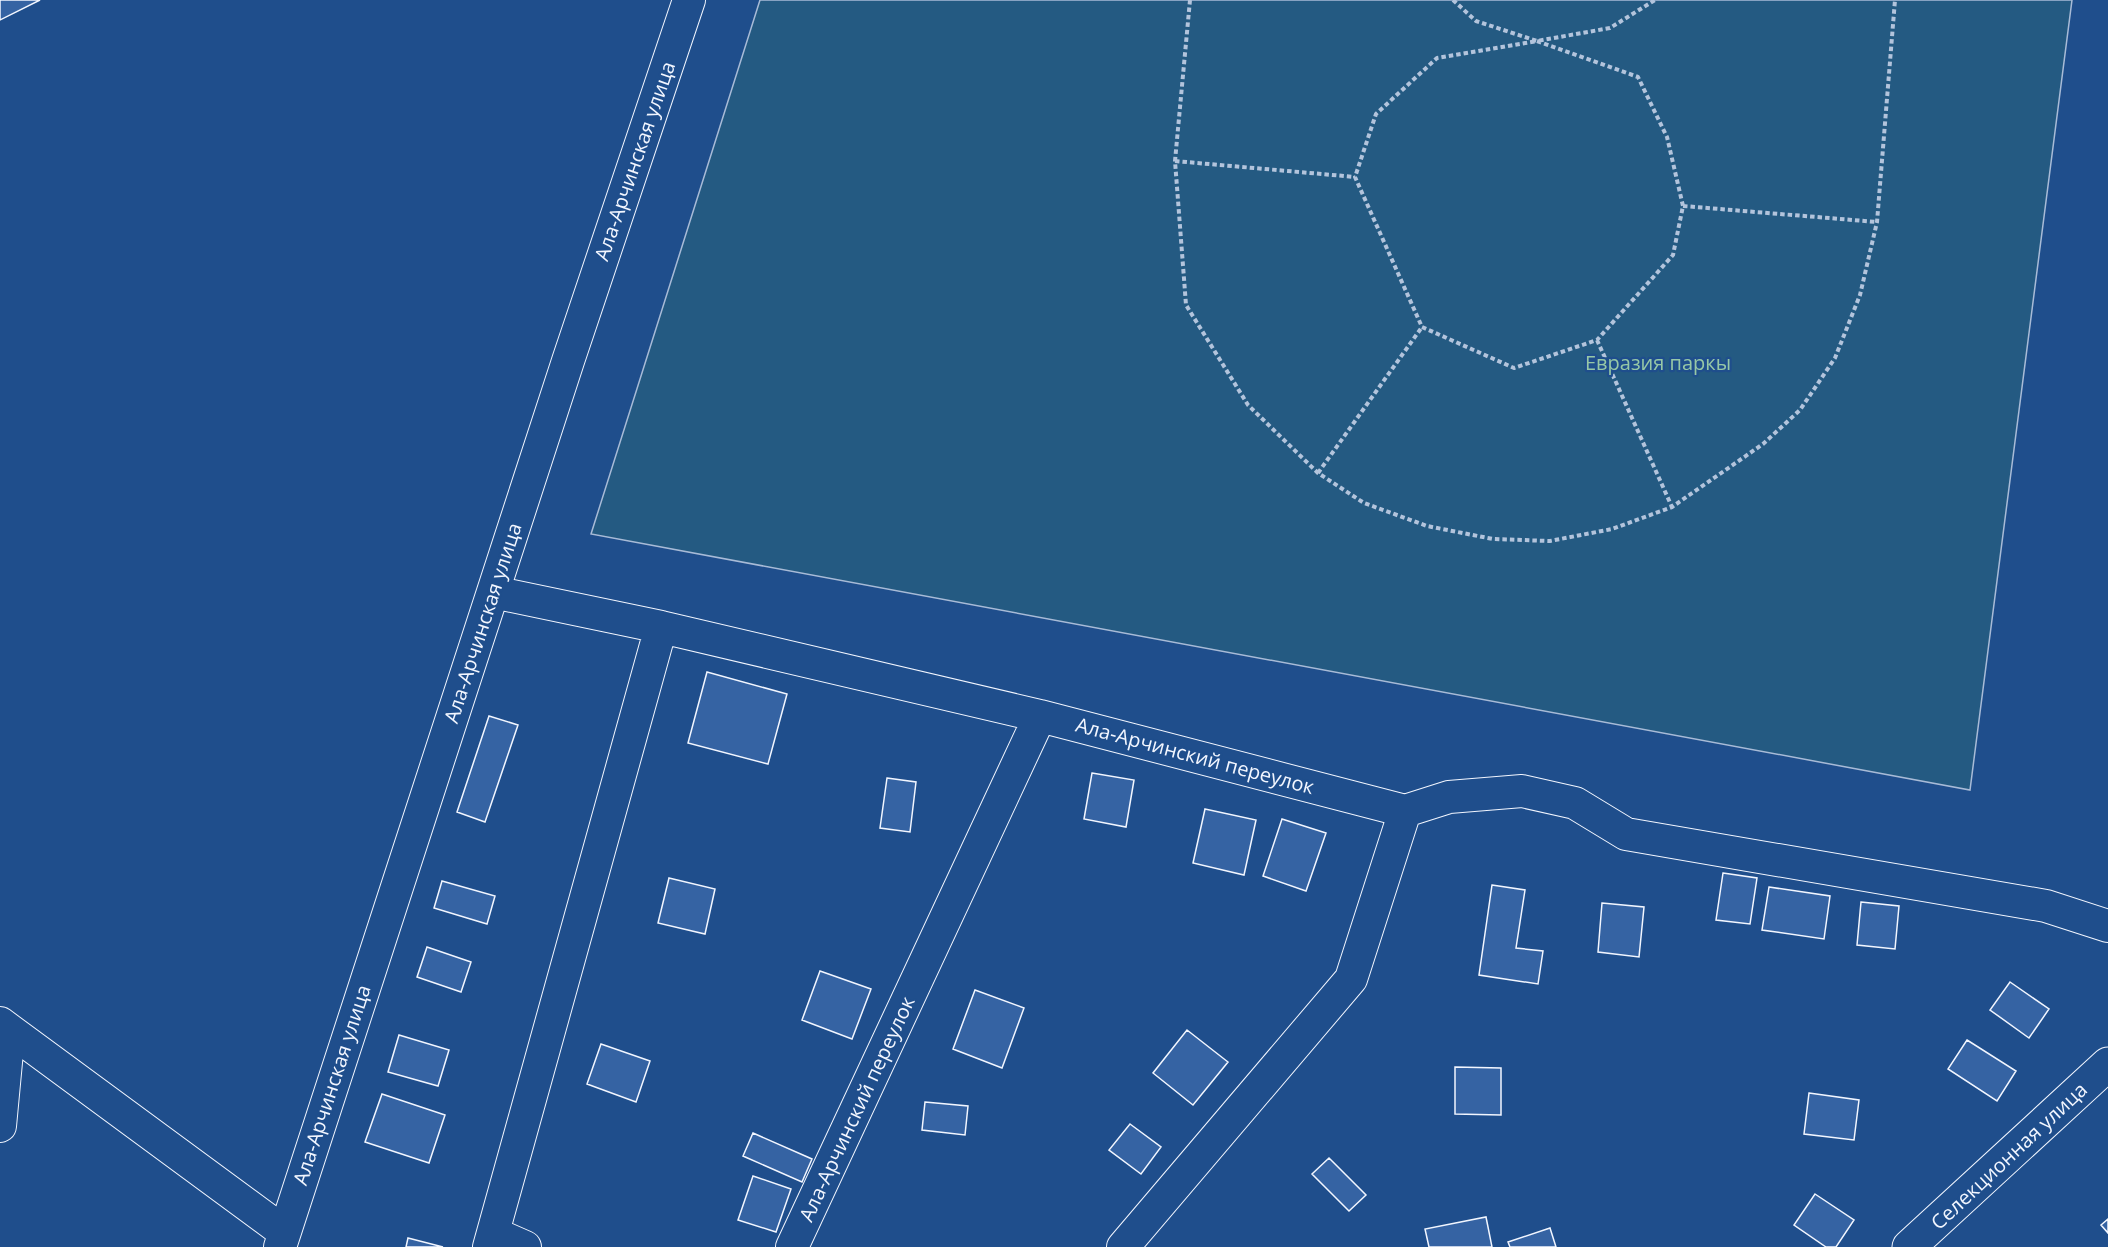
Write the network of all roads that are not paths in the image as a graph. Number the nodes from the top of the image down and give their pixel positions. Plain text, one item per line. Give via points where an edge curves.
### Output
1 (689, 0) edge
2 (494, 592) junction
3 (661, 627) junction
4 (1040, 716) junction
5 (1405, 811) junction
6 (2108, 926) edge
7 (4, 1027) edge
8 (2108, 1064) edge
9 (0, 1126) edge
10 (282, 1240) edge
11 (491, 1240) edge
12 (525, 1247) edge
13 (792, 1247) edge
14 (1122, 1247) edge
15 (1909, 1247) edge

1 - 2 street, Ала-Арчинская улица
2 - 3 street
2 - 10 street, Ала-Арчинская улица
3 - 4 street
3 - 11 street
4 - 5 street, Ала-Арчинский переулок
4 - 13 street, Ала-Арчинский переулок
5 - 6 street via 1449,797 1522,791 1575,803 1626,834 2046,906
5 - 14 street via 1352,979
7 - 9 street
7 - 10 street
8 - 15 street, Селекционная улица
11 - 12 street

